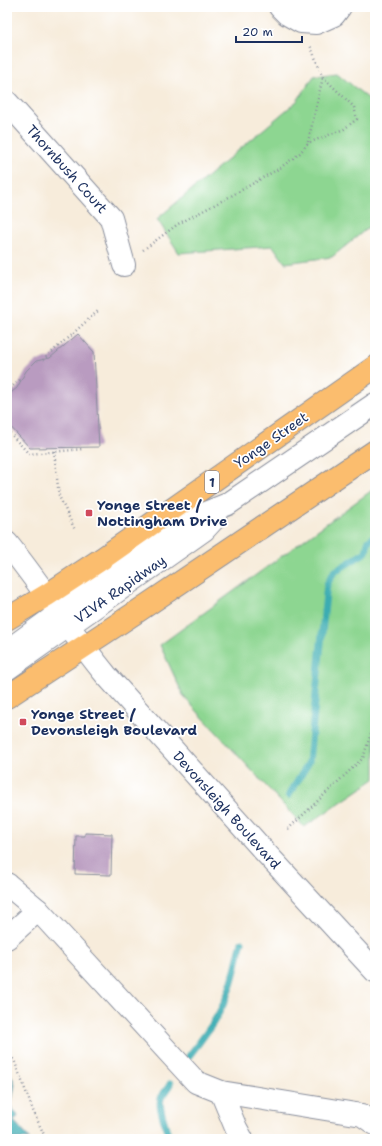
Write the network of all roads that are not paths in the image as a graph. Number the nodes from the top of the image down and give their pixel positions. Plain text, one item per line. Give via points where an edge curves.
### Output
1 (280, 7) edge
2 (340, 7) edge
3 (7, 102) edge
4 (124, 265) road end
5 (375, 366) edge
6 (375, 404) edge
7 (375, 451) edge
8 (7, 543) edge
9 (47, 595) junction
10 (7, 619) edge
11 (63, 620) junction
12 (83, 646) junction
13 (7, 650) edge
14 (7, 669) edge
15 (7, 697) edge
16 (7, 884) edge
17 (38, 910) junction
18 (7, 938) edge
19 (375, 971) edge
20 (220, 1092) junction
21 (375, 1124) edge
22 (242, 1139) edge

1 - 2 street via 301,22 316,23 334,15
3 - 4 street, Thornbush Court via 110,218
5 - 9 main road, Yonge Street / 1
6 - 11 street, VIVA Rapidway via 228,504 198,516 113,574
7 - 12 main road
8 - 9 street, Devonsleigh Boulevard
9 - 10 main road, Yonge Street / 1
9 - 11 street, Devonsleigh Boulevard
11 - 12 street, Devonsleigh Boulevard
11 - 13 street, VIVA Rapidway
11 - 14 street, VIVA Rapidway
12 - 15 main road
12 - 19 street, Devonsleigh Boulevard via 264,851
16 - 17 street
17 - 18 street
17 - 20 street via 196,1082
20 - 21 street via 362,1115
20 - 22 street

